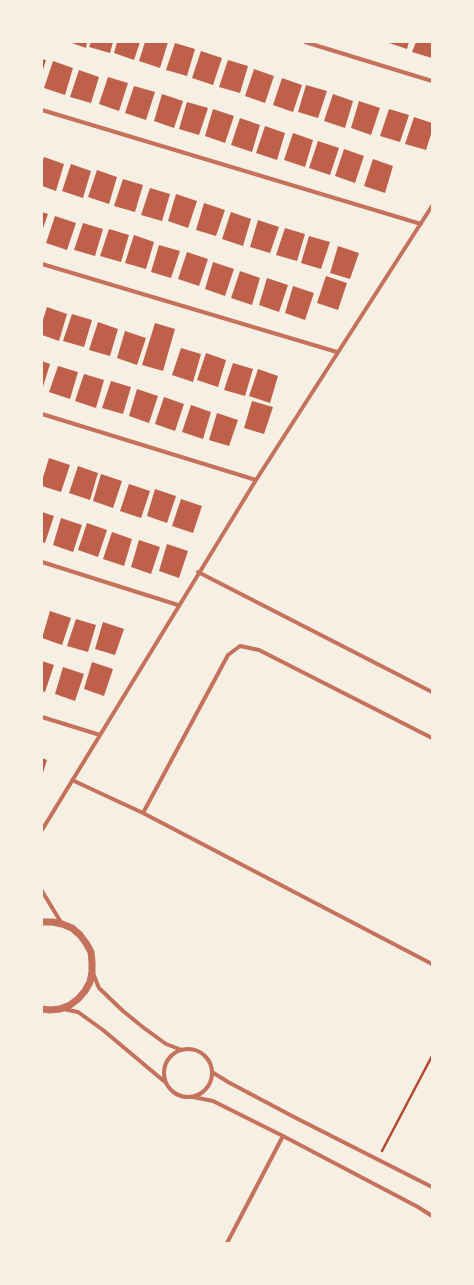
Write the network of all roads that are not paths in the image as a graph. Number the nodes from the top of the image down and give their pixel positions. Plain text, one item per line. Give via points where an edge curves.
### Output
1 (305, 42) edge
2 (432, 81) edge
3 (42, 110) edge
4 (432, 206) edge
5 (421, 224) junction
6 (42, 264) edge
7 (337, 352) junction
8 (42, 414) edge
9 (256, 480) junction
10 (42, 562) edge
11 (198, 572) junction
12 (178, 605) junction
13 (432, 692) edge
14 (42, 717) edge
15 (100, 735) junction
16 (432, 738) edge
17 (72, 780) junction
18 (143, 813) junction
19 (42, 830) edge
20 (42, 890) edge
21 (42, 922) edge
22 (62, 924) junction
23 (432, 964) edge
24 (92, 972) junction
25 (42, 1009) edge
26 (60, 1009) junction
27 (183, 1050) junction
28 (212, 1072) junction
29 (165, 1082) junction
30 (193, 1097) junction
31 (283, 1136) junction
32 (432, 1187) edge
33 (432, 1216) edge
34 (227, 1243) edge

1 - 2 street
3 - 5 street
4 - 5 street
5 - 7 street
6 - 7 street
7 - 9 street
8 - 9 street
9 - 11 street
10 - 12 street
11 - 12 street
11 - 13 street
12 - 15 street
14 - 15 street
15 - 17 street
16 - 18 street via 259,650 240,646 228,655
17 - 18 street
17 - 19 street
18 - 23 street
20 - 22 street
21 - 22 street
22 - 24 street via 72,928 86,943 91,952
24 - 26 street via 90,982 82,995
24 - 27 street via 99,988 123,1011 166,1044
25 - 26 street
26 - 29 street via 78,1012
27 - 28 street via 191,1049 206,1057
27 - 29 street via 168,1058 164,1070
28 - 30 street via 207,1088
28 - 32 street
29 - 30 street via 177,1095
30 - 31 street via 213,1101
31 - 33 street
31 - 34 street

